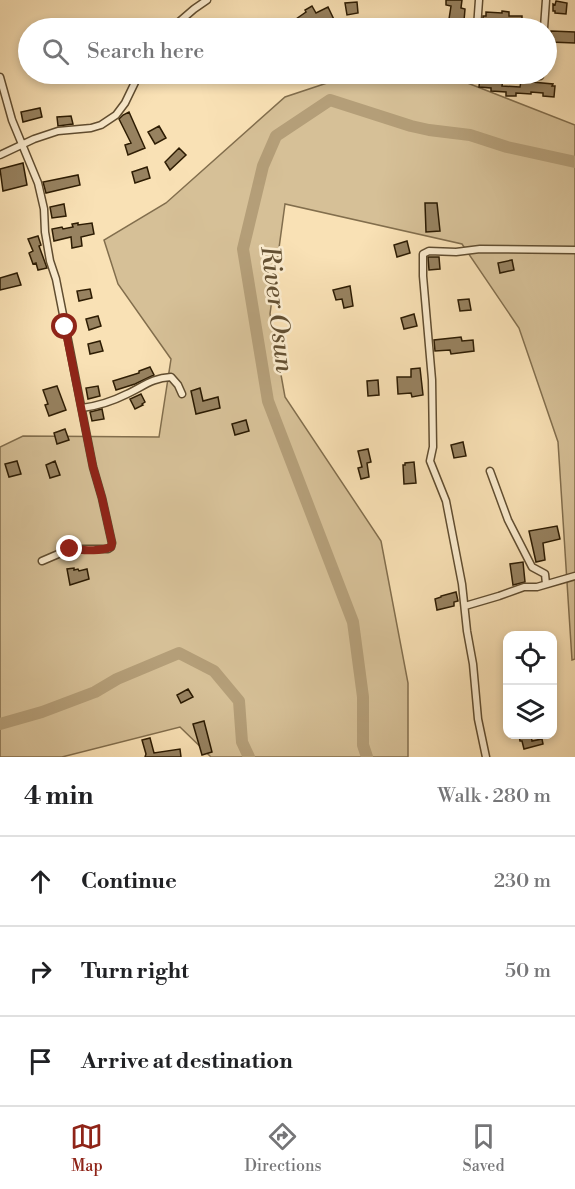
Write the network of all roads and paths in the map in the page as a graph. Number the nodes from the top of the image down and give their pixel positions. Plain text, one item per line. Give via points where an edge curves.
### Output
1 (207, 0) edge
2 (479, 0) edge
3 (546, 0) edge
4 (184, 18) edge
5 (478, 18) edge
6 (545, 18) edge
7 (0, 77) edge
8 (134, 84) edge
9 (21, 144) junction
10 (0, 155) edge
11 (575, 250) edge
12 (183, 394) dead end
13 (82, 408) junction
14 (490, 471) dead end
15 (42, 561) dead end
16 (575, 576) edge
17 (546, 584) junction
18 (465, 606) junction
19 (486, 757) edge

1 - 4 street
2 - 5 street
3 - 6 street
7 - 9 street
8 - 9 street via 116,115 101,124 58,131
9 - 10 street
9 - 13 street via 38,183 50,261
11 - 18 street via 429,250 423,254 432,380 430,461 446,501
12 - 13 street via 171,377 160,377 114,400
13 - 15 street via 111,547 70,549
14 - 17 street via 508,520 532,567 545,574
16 - 17 street
17 - 18 street
18 - 19 street

